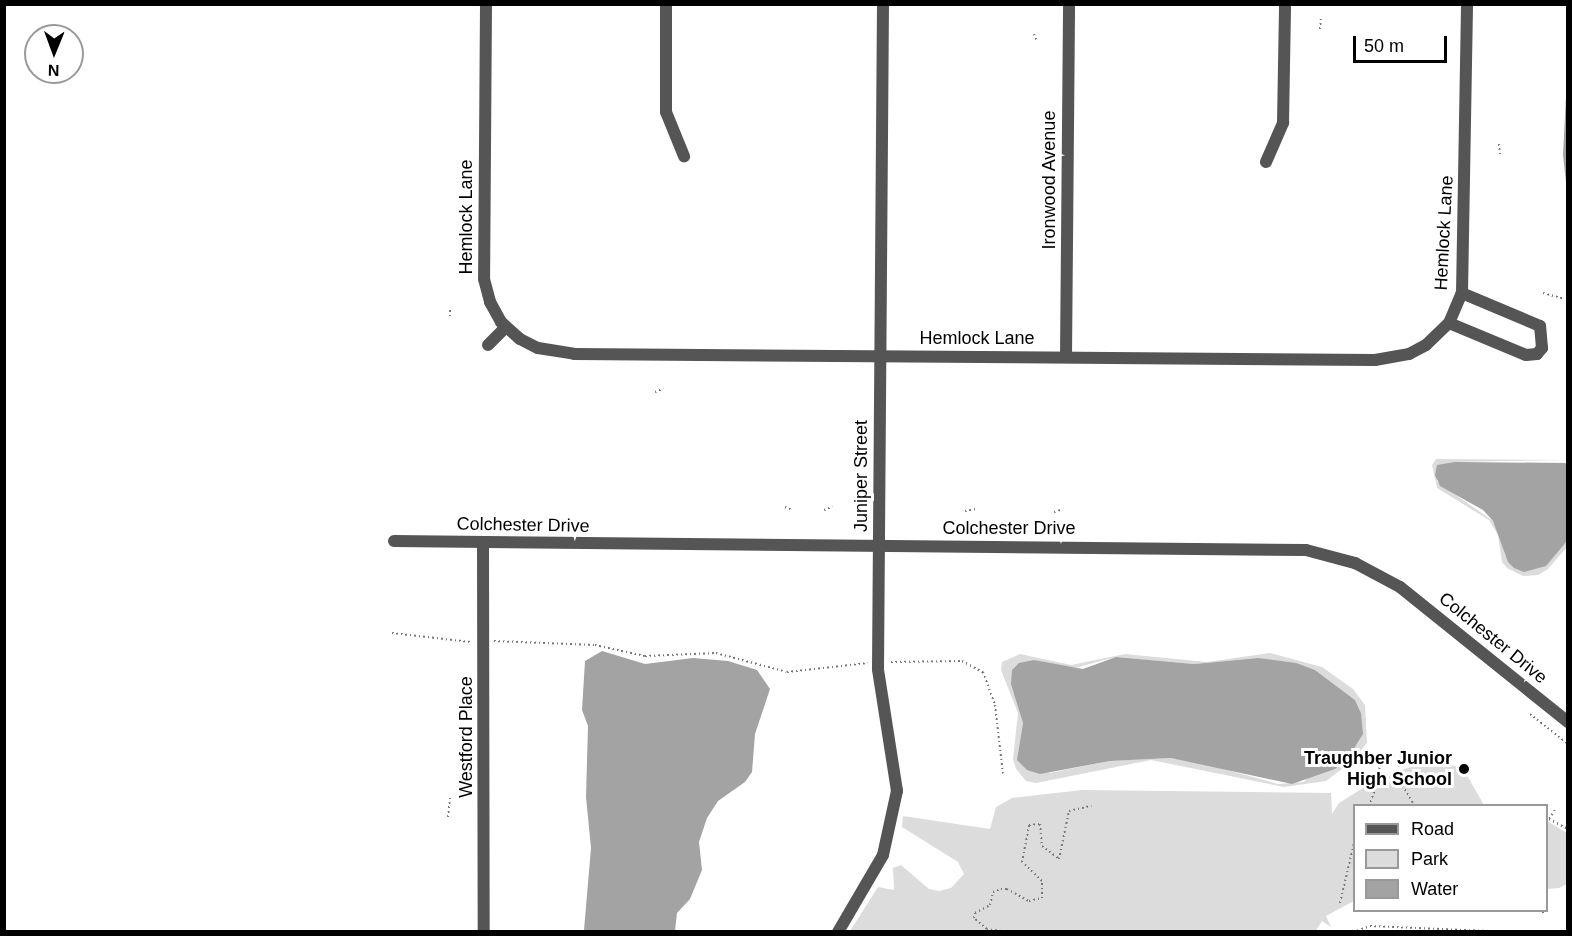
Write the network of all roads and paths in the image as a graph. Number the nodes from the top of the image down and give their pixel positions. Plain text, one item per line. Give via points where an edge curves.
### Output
1 (486, 4) edge
2 (666, 4) edge
3 (883, 4) edge
4 (1069, 4) edge
5 (1285, 4) edge
6 (1467, 4) edge
7 (1321, 17) dead end
8 (1320, 29) dead end
9 (1034, 34) dead end
10 (1037, 41) dead end
11 (1499, 144) dead end
12 (684, 156) dead end
13 (1500, 156) dead end
14 (1266, 162) dead end
15 (1462, 293) junction
16 (1543, 293) dead end
17 (1562, 298) dead end
18 (450, 310) dead end
19 (450, 318) dead end
20 (1449, 323) junction
21 (506, 327) junction
22 (488, 345) dead end
23 (880, 355) junction
24 (1066, 356) junction
25 (663, 389) dead end
26 (655, 392) dead end
27 (785, 507) dead end
28 (831, 507) dead end
29 (976, 509) dead end
30 (792, 510) dead end
31 (824, 510) dead end
32 (1061, 510) dead end
33 (965, 511) dead end
34 (1054, 512) dead end
35 (394, 541) dead end
36 (483, 542) junction
37 (878, 545) junction
38 (392, 633) dead end
39 (474, 641) dead end
40 (493, 641) dead end
41 (887, 662) dead end
42 (868, 663) dead end
43 (1530, 714) dead end
44 (1568, 722) edge
45 (1568, 744) edge
46 (1003, 774) dead end
47 (450, 797) dead end
48 (1370, 804) edge
49 (1414, 804) edge
50 (1091, 806) dead end
51 (1555, 810) dead end
52 (448, 817) dead end
53 (1568, 829) edge
54 (1353, 846) edge
55 (1353, 854) edge
56 (1350, 855) junction
57 (1340, 903) dead end
58 (1436, 927) junction
59 (484, 932) edge
60 (838, 932) edge
61 (1010, 932) edge
62 (1353, 932) edge
63 (1436, 932) edge
64 (1513, 932) edge

1 - 21 street, Hemlock Lane via 484,279 490,302
2 - 12 street via 666,112
3 - 23 street, Juniper Street
4 - 24 street, Ironwood Avenue
5 - 14 street via 1283,123
6 - 15 street, Hemlock Lane
7 - 8 path
9 - 10 path
11 - 13 path
15 - 20 street, Hemlock Lane
15 - 20 street via 1540,326 1542,348 1537,354 1526,355
16 - 17 path
18 - 19 path
20 - 24 street, Hemlock Lane via 1426,345 1409,354 1384,359
21 - 22 street
21 - 23 street, Hemlock Lane via 531,345 565,353
23 - 24 street, Hemlock Lane
23 - 37 street, Juniper Street
25 - 26 path
27 - 30 path
28 - 31 path
29 - 33 path
32 - 34 path
35 - 36 street, Colchester Drive
36 - 37 street, Colchester Drive
36 - 59 street, Westford Place
37 - 44 street, Colchester Drive via 1274,548 1334,556 1400,587
37 - 60 street, Juniper Street via 878,669 897,791 883,855
38 - 39 path
40 - 42 path via 595,645 645,656 716,653 787,672
41 - 46 path via 962,661 983,672 995,705
43 - 45 path
47 - 52 path
48 - 49 path via 1379,778 1380,760 1389,754 1400,761 1398,778
50 - 61 path via 1069,811 1059,859 1042,846 1040,824 1029,825 1021,858 1042,881 1042,898 1029,901 1007,889 993,892 990,905 975,913 974,918 987,929
51 - 53 path via 1549,819
54 - 56 path
55 - 56 path
56 - 57 path
58 - 62 path via 1370,926
58 - 63 path
58 - 64 path

